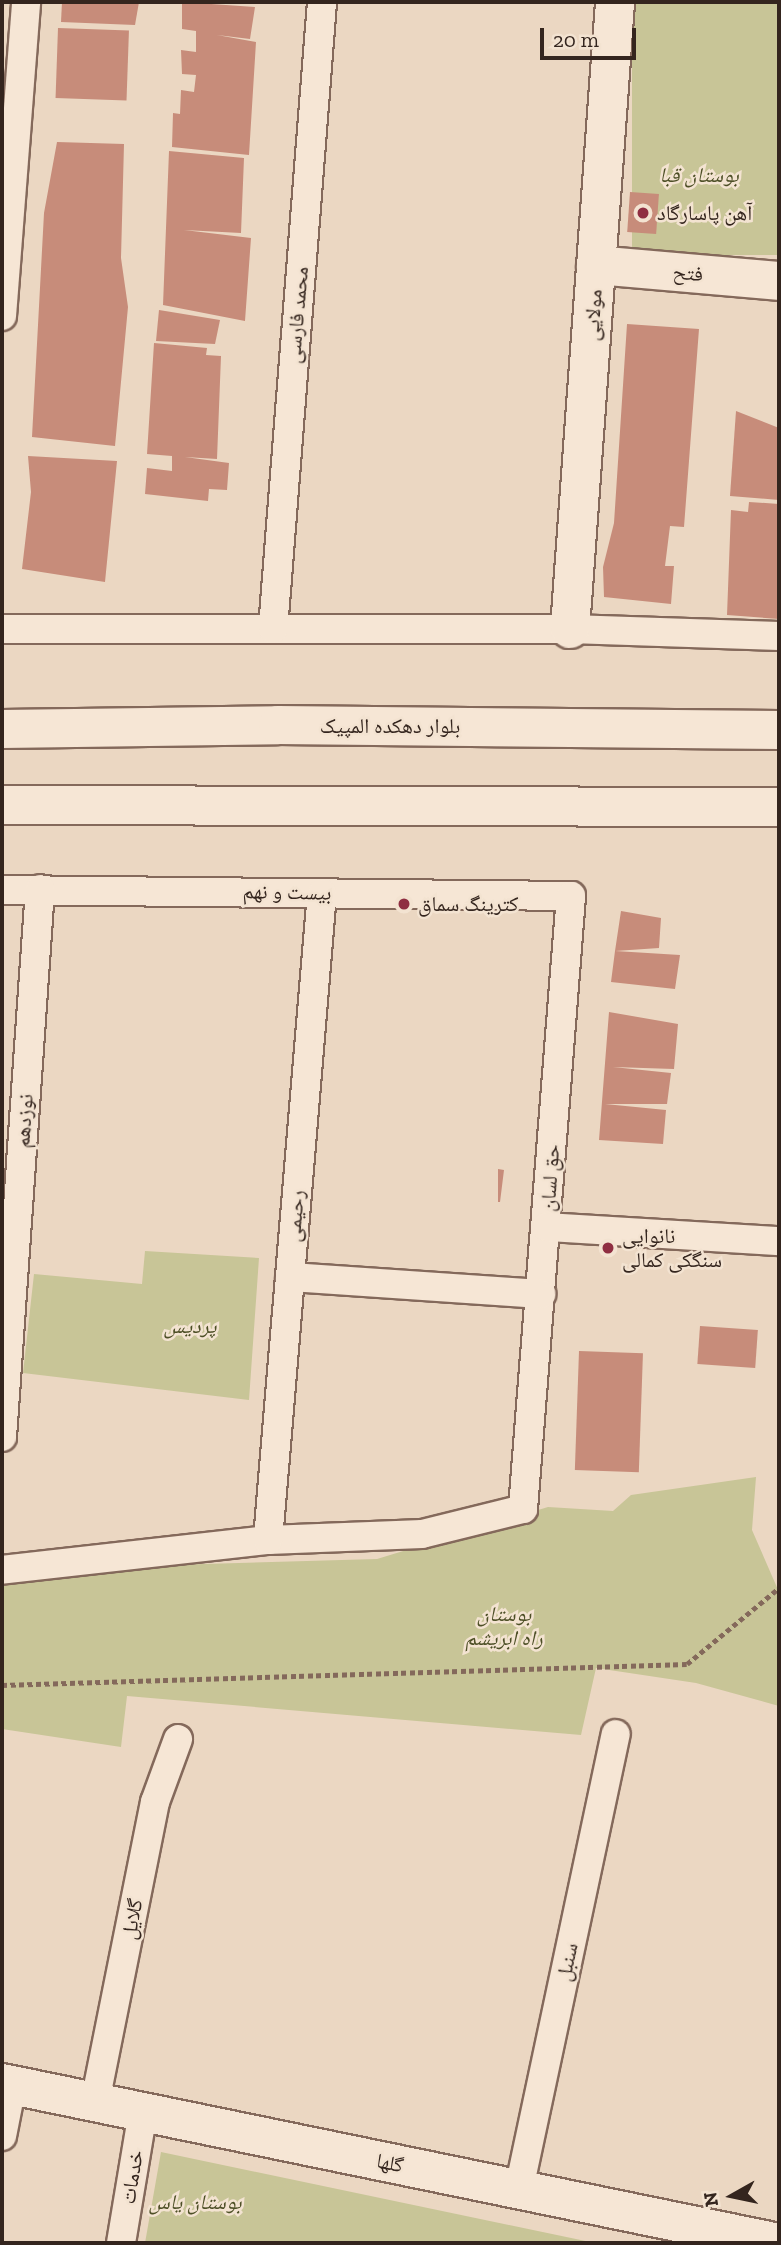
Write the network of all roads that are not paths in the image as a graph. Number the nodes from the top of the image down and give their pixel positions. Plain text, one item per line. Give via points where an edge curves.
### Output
1 (26, 2) edge
2 (322, 2) edge
3 (615, 2) edge
4 (596, 265) junction
5 (779, 281) edge
6 (2, 316) edge
7 (570, 628) junction
8 (2, 629) edge
9 (272, 629) junction
10 (779, 636) edge
11 (2, 729) edge
12 (779, 730) edge
13 (2, 805) edge
14 (770, 811) edge
15 (40, 889) junction
16 (2, 890) edge
17 (322, 892) junction
18 (571, 896) joint
19 (547, 1227) junction
20 (779, 1241) edge
21 (290, 1276) junction
22 (541, 1294) junction
23 (2, 1437) edge
24 (268, 1540) junction
25 (2, 1570) edge
26 (616, 1734) dead end
27 (177, 1739) dead end
28 (7, 2084) edge
29 (95, 2102) junction
30 (143, 2112) junction
31 (2, 2136) edge
32 (519, 2189) junction
33 (121, 2243) edge
34 (779, 2243) edge

1 - 6 street
2 - 9 street, محمد فارسی
3 - 4 street, مولایی
4 - 5 street, فتح
4 - 7 street, مولایی
7 - 9 street
7 - 10 street
8 - 9 street
11 - 12 street, بلوار دهکده المپیک via 292,725
13 - 14 street
15 - 16 street, بیست و نهم
15 - 17 street, بیست و نهم
15 - 23 street, نوزدهم
17 - 18 street, بیست و نهم
17 - 21 street, رحیمی
18 - 19 street, حق لسان
19 - 20 street
19 - 22 street, حق لسان
21 - 22 street
21 - 24 street, رحیمی
22 - 24 street, حق لسان via 523,1509 422,1534
24 - 25 street
26 - 32 street, سنبل
27 - 29 street, گلایل via 155,1802
28 - 29 street, گلها
28 - 31 street
29 - 30 street, گلها
30 - 32 street, گلها
30 - 33 street, خدمات
32 - 34 street, گلها

